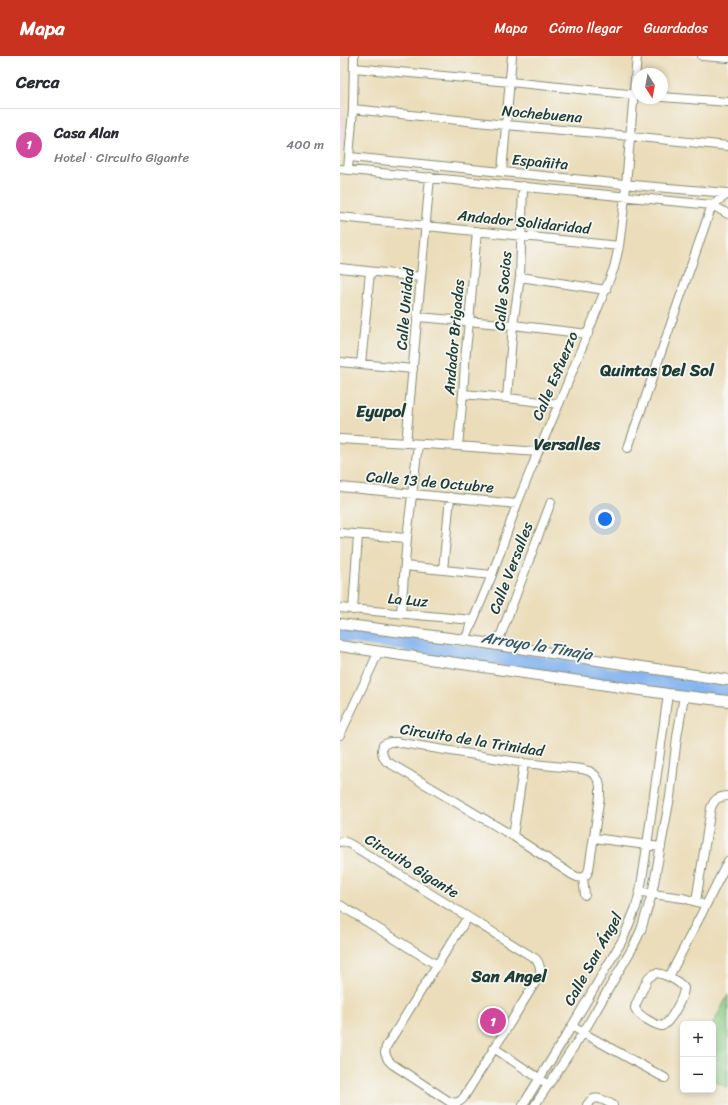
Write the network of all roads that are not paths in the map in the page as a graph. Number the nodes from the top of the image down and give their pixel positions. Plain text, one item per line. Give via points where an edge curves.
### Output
1 (354, 56) edge
2 (512, 56) edge
3 (637, 56) edge
4 (702, 56) edge
5 (728, 58) edge
6 (354, 68) junction
7 (637, 68) edge
8 (510, 82) junction
9 (632, 94) edge
10 (668, 97) edge
11 (728, 102) edge
12 (635, 104) edge
13 (354, 109) junction
14 (506, 125) junction
15 (630, 136) junction
16 (728, 146) edge
17 (350, 157) junction
18 (344, 169) edge
19 (502, 172) junction
20 (430, 177) junction
21 (626, 184) junction
22 (523, 186) junction
23 (728, 194) edge
24 (625, 197) junction
25 (712, 205) junction
26 (728, 214) edge
27 (340, 217) edge
28 (426, 226) junction
29 (477, 231) junction
30 (521, 235) junction
31 (619, 246) junction
32 (340, 268) edge
33 (370, 272) junction
34 (421, 277) junction
35 (520, 277) junction
36 (606, 290) junction
37 (418, 317) junction
38 (469, 322) junction
39 (514, 325) junction
40 (588, 334) junction
41 (340, 362) edge
42 (362, 364) junction
43 (413, 369) junction
44 (463, 394) junction
45 (507, 398) junction
46 (559, 404) junction
47 (340, 439) edge
48 (406, 443) junction
49 (418, 444) junction
50 (458, 446) junction
51 (628, 448) dead end
52 (538, 452) junction
53 (340, 488) edge
54 (413, 494) junction
55 (450, 497) junction
56 (551, 502) dead end
57 (517, 504) junction
58 (340, 533) edge
59 (358, 535) junction
60 (407, 538) junction
61 (405, 566) junction
62 (443, 570) junction
63 (492, 575) junction
64 (340, 608) edge
65 (353, 610) junction
66 (401, 613) junction
67 (473, 620) junction
68 (340, 624) edge
69 (465, 640) junction
70 (497, 645) junction
71 (340, 646) edge
72 (379, 652) junction
73 (728, 680) edge
74 (668, 694) junction
75 (684, 696) junction
76 (728, 701) edge
77 (340, 735) edge
78 (524, 763) junction
79 (728, 796) edge
80 (513, 836) junction
81 (594, 838) junction
82 (340, 842) edge
83 (646, 845) junction
84 (661, 847) junction
85 (728, 861) edge
86 (583, 878) junction
87 (640, 891) junction
88 (652, 894) junction
89 (585, 896) dead end
90 (696, 901) junction
91 (340, 905) edge
92 (706, 905) junction
93 (468, 918) junction
94 (437, 965) junction
95 (669, 977) junction
96 (572, 1026) junction
97 (583, 1033) junction
98 (494, 1048) junction
99 (539, 1078) junction
100 (665, 1078) dead end
101 (548, 1085) junction
102 (523, 1105) edge
103 (535, 1105) edge
104 (587, 1105) edge
105 (613, 1105) edge

1 - 6 street
2 - 8 street
3 - 7 street, Calle Esfuerzo
4 - 5 street
6 - 8 street
6 - 13 street
8 - 9 street
8 - 14 street
10 - 11 street
12 - 15 street, Calle Esfuerzo
13 - 14 street, Nochebuena
13 - 17 street
14 - 15 street, Nochebuena
14 - 19 street
15 - 16 street, Nochebuena
15 - 21 street, Calle Esfuerzo
17 - 18 street
17 - 19 street, Españita
18 - 20 street
19 - 21 street, Españita
20 - 22 street
20 - 28 street, Calle Unidad
21 - 23 street, Españita
21 - 24 street, Calle Esfuerzo
22 - 24 street
22 - 30 street, Calle Socios
23 - 25 street
24 - 25 street
24 - 31 street, Calle Esfuerzo
25 - 26 street
25 - 51 street
27 - 28 street, Andador Solidaridad
28 - 29 street, Andador Solidaridad
28 - 34 street, Calle Unidad
29 - 30 street, Andador Solidaridad
29 - 38 street, Andador Brigadas
30 - 31 street, Andador Solidaridad
30 - 35 street, Calle Socios
31 - 36 street, Calle Esfuerzo
32 - 33 street
33 - 34 street
33 - 42 street
34 - 37 street, Calle Unidad
35 - 36 street
35 - 39 street, Calle Socios
36 - 40 street, Calle Esfuerzo
37 - 38 street
37 - 43 street, Calle Unidad
38 - 39 street
38 - 44 street, Andador Brigadas
39 - 40 street
39 - 45 street, Calle Socios
40 - 46 street, Calle Esfuerzo
41 - 42 street
42 - 43 street
43 - 48 street, Calle Unidad
44 - 45 street
44 - 50 street, Andador Brigadas
45 - 46 street
46 - 52 street, Calle Esfuerzo
47 - 48 street
48 - 49 street
49 - 50 street
49 - 54 street
50 - 52 street
52 - 57 street, Calle Esfuerzo
53 - 54 street, Calle 13 de Octubre
54 - 55 street, Calle 13 de Octubre
54 - 60 street
55 - 57 street, Calle 13 de Octubre
55 - 62 street
56 - 70 street, Calle Versalles
57 - 63 street, Calle Esfuerzo
58 - 59 street
59 - 60 street
59 - 65 street
60 - 61 street
61 - 62 street
61 - 66 street
62 - 63 street
63 - 67 street, Calle Esfuerzo
64 - 65 street, La Luz
65 - 66 street, La Luz
66 - 67 street, La Luz
67 - 69 street, Calle Esfuerzo
68 - 69 main road
69 - 70 main road
70 - 73 main road
71 - 72 main road
72 - 74 main road
72 - 77 street
74 - 75 main road
74 - 83 street, Calle San Ángel
75 - 76 main road
75 - 84 street, Calle San Ángel
78 - 80 street
78 - 80 street, Circuito de la Trinidad via 396,742 386,743 382,749 386,761
78 - 81 street, Circuito de la Trinidad via 582,769 595,775 599,780 600,796
79 - 90 street via 713,801 710,808
80 - 86 street, Circuito de la Trinidad via 570,874
81 - 83 street
81 - 86 street, Circuito de la Trinidad via 590,869
82 - 93 street, Circuito Gigante via 350,844
83 - 84 street
83 - 87 street, Calle San Ángel
84 - 88 street, Calle San Ángel
85 - 92 street
86 - 89 street
87 - 88 street
87 - 96 street, Calle San Ángel via 623,939
88 - 90 street
88 - 97 street, Calle San Ángel via 641,930
90 - 92 street
91 - 94 street
92 - 95 street
93 - 94 street, Circuito Gigante
93 - 98 street, Circuito Gigante via 536,959 540,964 540,975
94 - 98 street, Circuito Gigante via 386,1047 388,1060 450,1102 456,1103 464,1098
95 - 95 street via 682,986 684,991 669,1021 662,1026 639,1014 635,1008 648,978 656,973
96 - 97 street
96 - 99 street, Calle San Ángel
97 - 100 street
97 - 101 street, Calle San Ángel
98 - 99 street
99 - 101 street
99 - 102 street, Calle San Ángel
101 - 103 street, Calle San Ángel
104 - 105 street via 591,1099 598,1098

